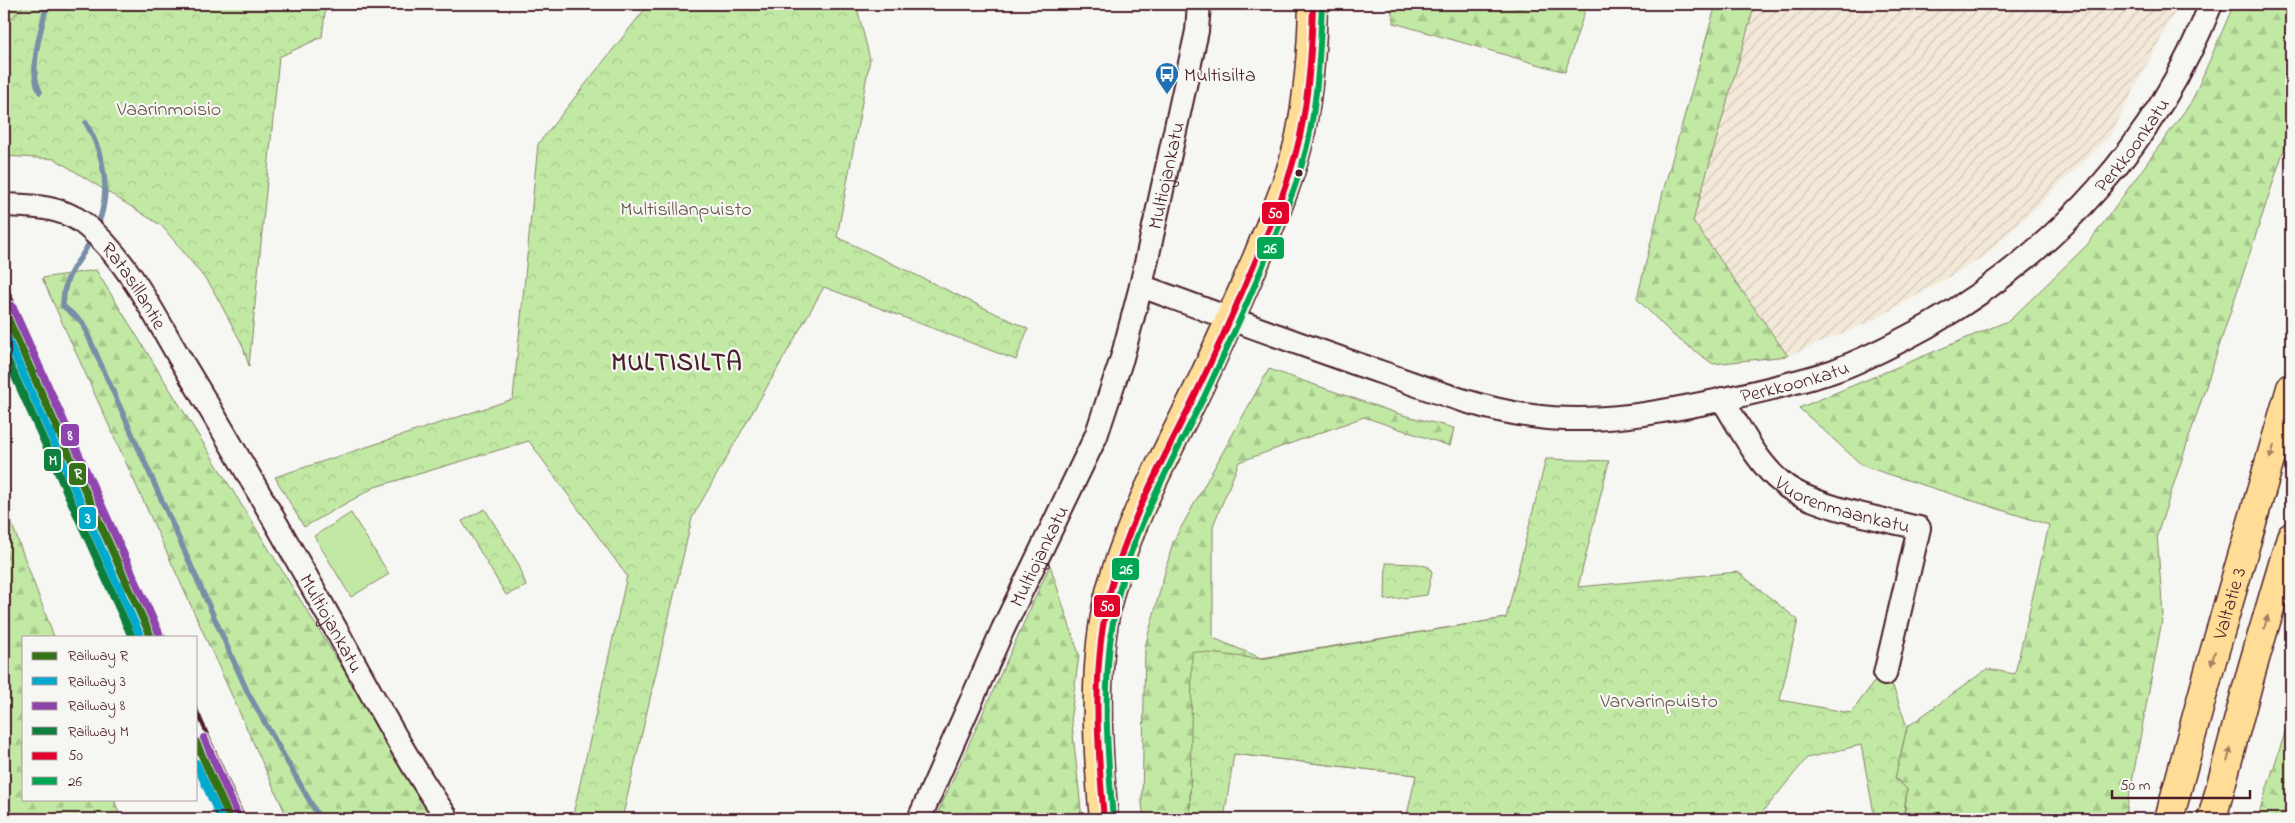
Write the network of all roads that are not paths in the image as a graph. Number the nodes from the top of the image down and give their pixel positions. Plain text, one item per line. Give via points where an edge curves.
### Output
1 (1199, 4) edge
2 (1314, 4) edge
3 (2211, 4) edge
4 (4, 206) edge
5 (1141, 286) junction
6 (1231, 320) junction
7 (2291, 388) edge
8 (1722, 399) junction
9 (220, 424) joint
10 (2291, 537) edge
11 (1885, 674) dead end
12 (448, 819) edge
13 (919, 819) edge
14 (1104, 819) edge
15 (2169, 819) edge
16 (2212, 819) edge

1 - 5 street, Multiojankatu via 1197,30
2 - 6 main road via 1312,54 1299,138 1282,197
3 - 8 street, Perkkoonkatu via 2174,81 2125,157 2078,212 2026,259 1955,310 1871,355 1832,371
4 - 9 street, Ratasillantie via 33,206 66,215 82,222 114,252
5 - 6 street
5 - 13 street, Multiojankatu via 1096,436 1003,629
6 - 8 street, Perkkoonkatu via 1488,409 1530,416 1578,419 1642,416
6 - 14 main road via 1142,502 1111,588 1103,626 1098,720
7 -> 15 main road, Valtatie 3
8 - 11 street, Vuorenmaankatu via 1764,466 1798,495 1919,528
9 - 12 street, Multiojankatu via 380,709
16 -> 10 main road, Valtatie 3

